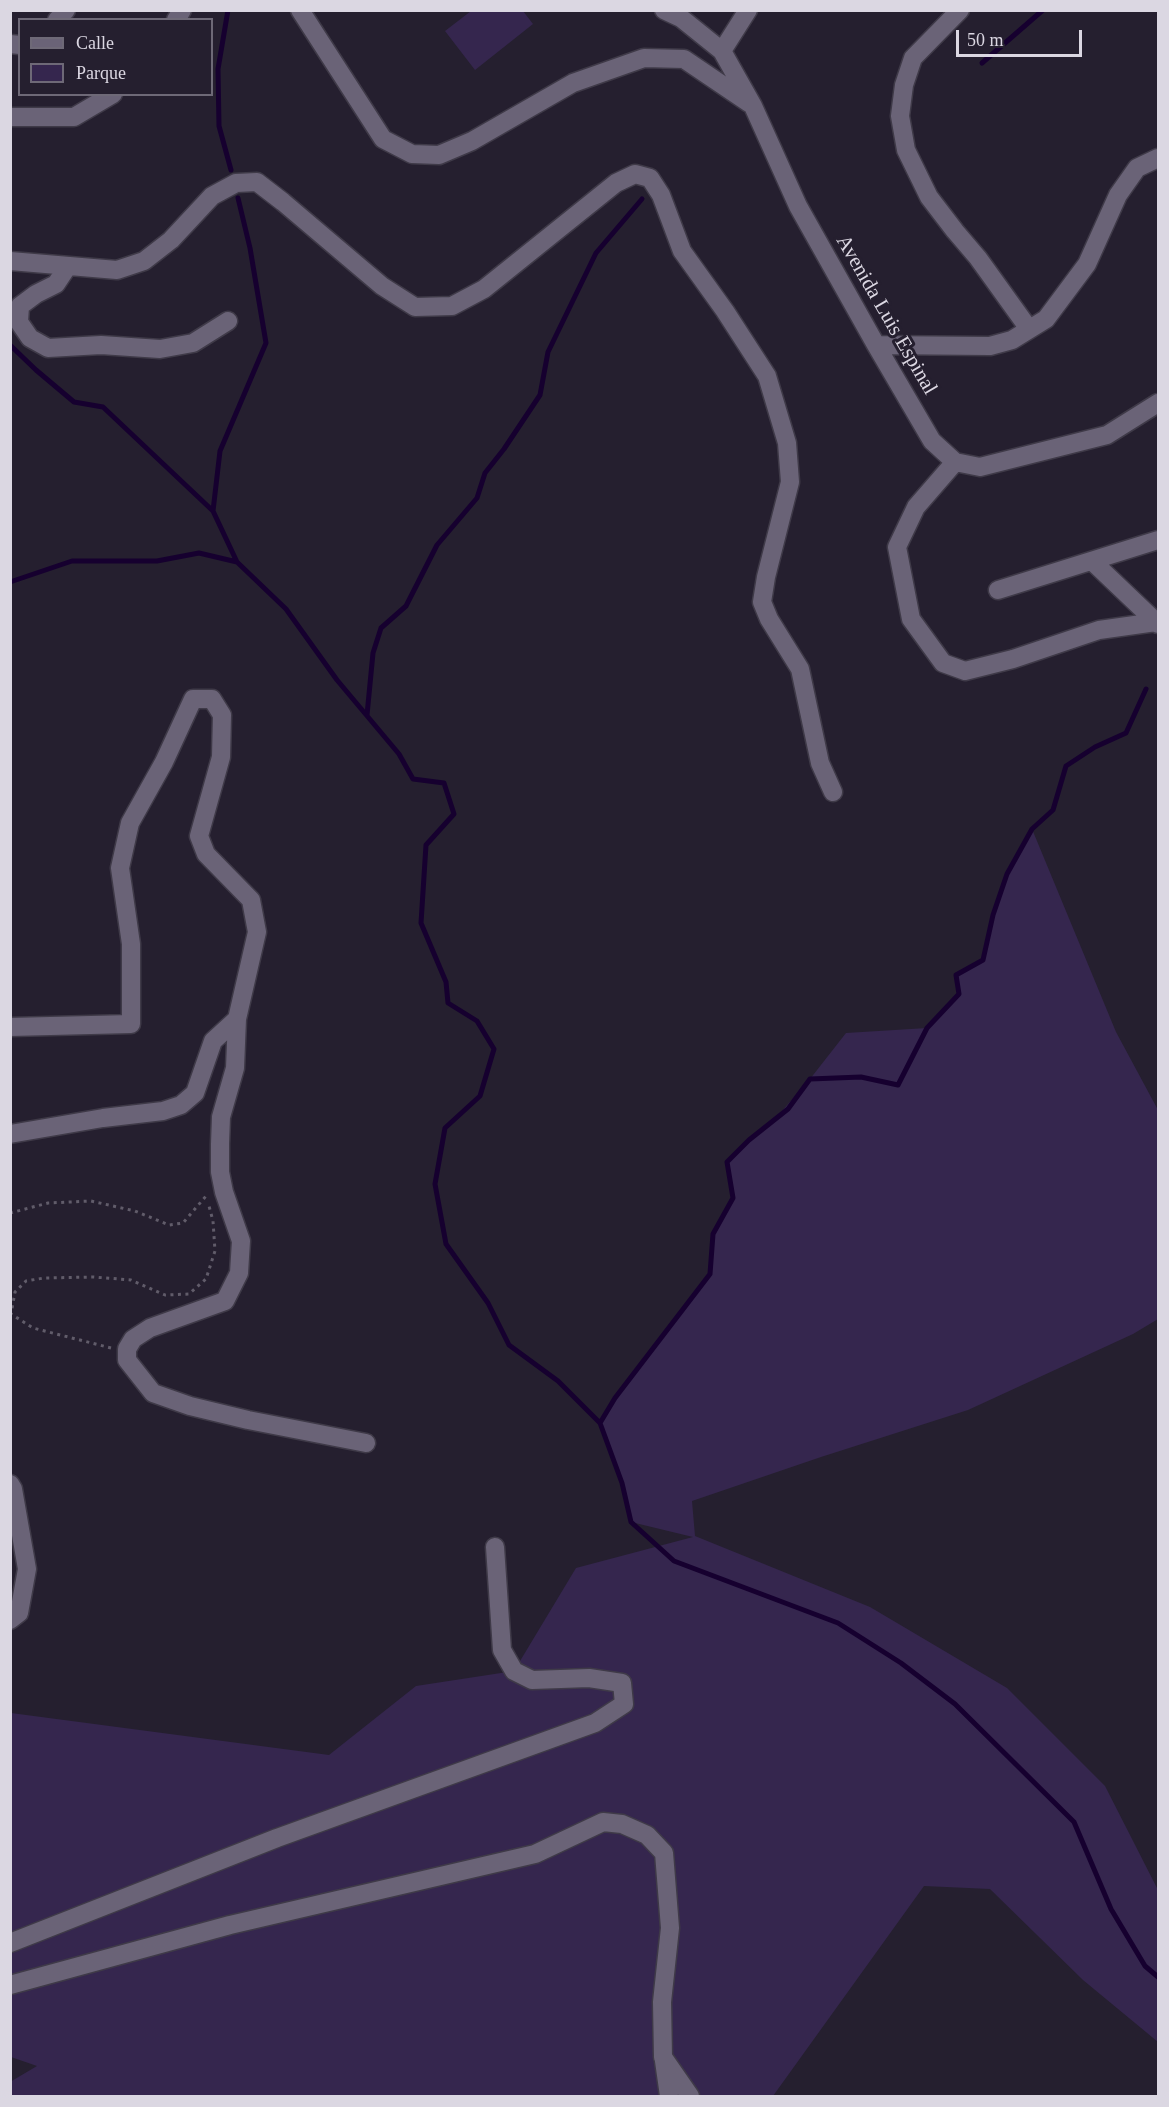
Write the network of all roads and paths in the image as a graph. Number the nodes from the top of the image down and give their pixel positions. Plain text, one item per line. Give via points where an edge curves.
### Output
1 (300, 10) edge
2 (664, 10) edge
3 (748, 10) edge
4 (960, 10) edge
5 (722, 51) junction
6 (110, 96) edge
7 (753, 105) junction
8 (10, 117) edge
9 (1158, 158) edge
10 (10, 261) edge
11 (69, 266) junction
12 (228, 321) dead end
13 (1029, 329) junction
14 (876, 345) junction
15 (1158, 403) edge
16 (955, 462) junction
17 (1158, 540) edge
18 (1092, 561) junction
19 (998, 590) dead end
20 (1157, 623) edge
21 (833, 792) dead end
22 (237, 1019) junction
23 (10, 1027) edge
24 (10, 1134) edge
25 (203, 1186) dead end
26 (206, 1196) junction
27 (10, 1213) edge
28 (127, 1359) junction
29 (366, 1443) dead end
30 (11, 1487) edge
31 (495, 1547) dead end
32 (10, 1620) edge
33 (10, 1944) edge
34 (10, 1985) edge
35 (663, 2057) junction
36 (669, 2097) edge
37 (690, 2097) edge

1 - 7 street via 382,139 412,154 439,155 472,141 573,83 644,58 684,59
2 - 5 street, Avenida Luis Espinal via 681,18
3 - 5 street
4 - 13 street via 913,58 900,116 906,150 929,197
5 - 7 street, Avenida Luis Espinal
6 - 8 street via 74,117
7 - 14 street, Avenida Luis Espinal via 798,206
9 - 13 street via 1137,168 1118,195 1087,264 1046,319
10 - 11 street
11 - 12 street via 56,284 20,306 19,322 30,338 48,348 101,345 160,349 193,343
11 - 21 street via 117,270 144,261 171,240 212,196 236,183 257,182 399,297 416,307 452,306 484,289 616,183 634,174 650,178 661,195 682,251 725,311 771,387 787,443 790,482 762,602 800,669 820,763
13 - 14 street via 1012,340 990,346
14 - 16 street, Avenida Luis Espinal via 932,441
15 - 16 street via 1107,435 980,467
16 - 20 street via 916,507 897,547 911,619 943,663 965,671 1013,660 1099,630
17 - 18 street
18 - 19 street
18 - 20 street
22 - 23 street via 257,932 251,900 206,854 199,836 221,757 222,715 212,699 193,699 130,823 120,868 131,944 131,1024
22 - 24 street via 213,1041 195,1093 181,1105
22 - 28 street via 235,1068 221,1117 220,1162 224,1192 241,1241 238,1273 225,1301 150,1328 133,1339
25 - 26 path
26 - 27 path via 183,1223 169,1225 135,1211 91,1201 48,1203
26 - 28 path via 215,1251 206,1279 189,1294 165,1295 131,1280 94,1277 26,1281 15,1292 11,1314 33,1328 107,1346
28 - 29 street via 153,1393 190,1406
30 - 32 street via 27,1569 19,1613
31 - 33 street via 502,1650 514,1671 532,1680 589,1678 622,1683 624,1704 596,1723 277,1838
34 - 35 street via 230,1925 535,1854 603,1822 622,1824 647,1834 664,1853 670,1928 662,2002
35 - 36 street
35 - 37 street

